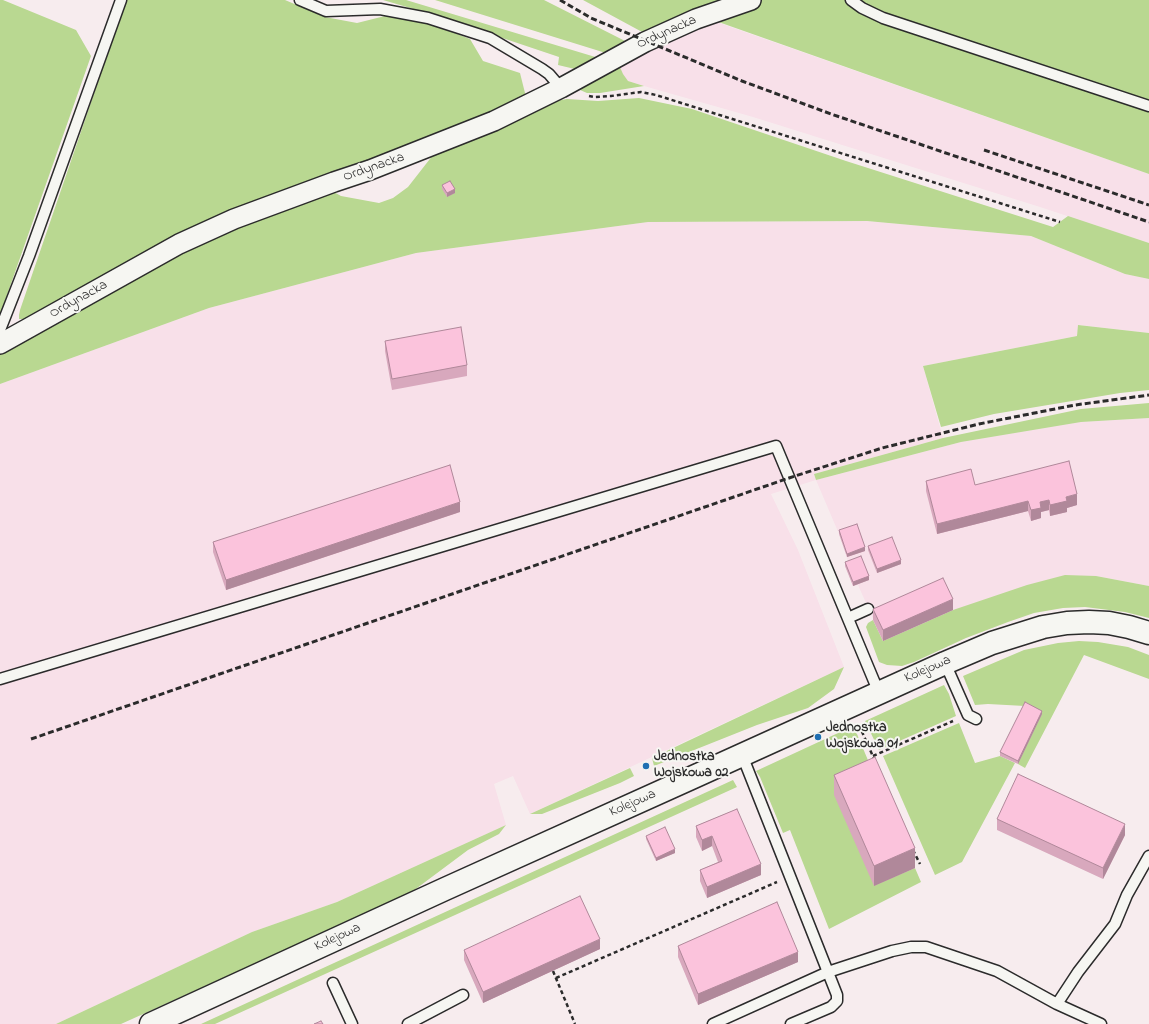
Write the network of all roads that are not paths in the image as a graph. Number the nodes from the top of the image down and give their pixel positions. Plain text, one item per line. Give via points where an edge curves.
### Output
1 (121, 0) edge
2 (300, 0) edge
3 (751, 0) edge
4 (851, 0) edge
5 (561, 88) junction
6 (1149, 106) edge
7 (0, 330) edge
8 (0, 344) edge
9 (868, 609) dead end
10 (848, 618) junction
11 (1149, 633) edge
12 (945, 662) junction
13 (0, 679) edge
14 (879, 693) junction
15 (976, 719) dead end
16 (742, 755) junction
17 (1149, 856) edge
18 (828, 972) junction
19 (333, 983) dead end
20 (463, 995) dead end
21 (1057, 1004) junction
22 (151, 1024) edge
23 (352, 1024) edge
24 (408, 1024) edge
25 (713, 1024) edge
26 (791, 1024) edge
27 (1101, 1024) edge

1 - 7 lane
2 - 5 lane via 326,11 380,9 428,18 490,38 542,69
3 - 5 street, Ordynacka via 696,19 645,42
4 - 6 lane via 883,18
5 - 8 street, Ordynacka via 494,121 370,170 234,219 179,244
9 - 10 lane
10 - 13 lane via 776,446
10 - 14 lane
11 - 12 street, Kolejowa via 1109,623 1067,623 1020,633
12 - 14 street, Kolejowa
12 - 15 lane via 968,715
14 - 16 street, Kolejowa
16 - 18 lane
16 - 22 street, Kolejowa
17 - 21 lane via 1127,895 1115,924
18 - 21 lane via 892,951 926,947 997,971
18 - 25 lane
18 - 26 lane via 837,995 837,1002
19 - 23 lane
20 - 24 lane
21 - 27 lane

